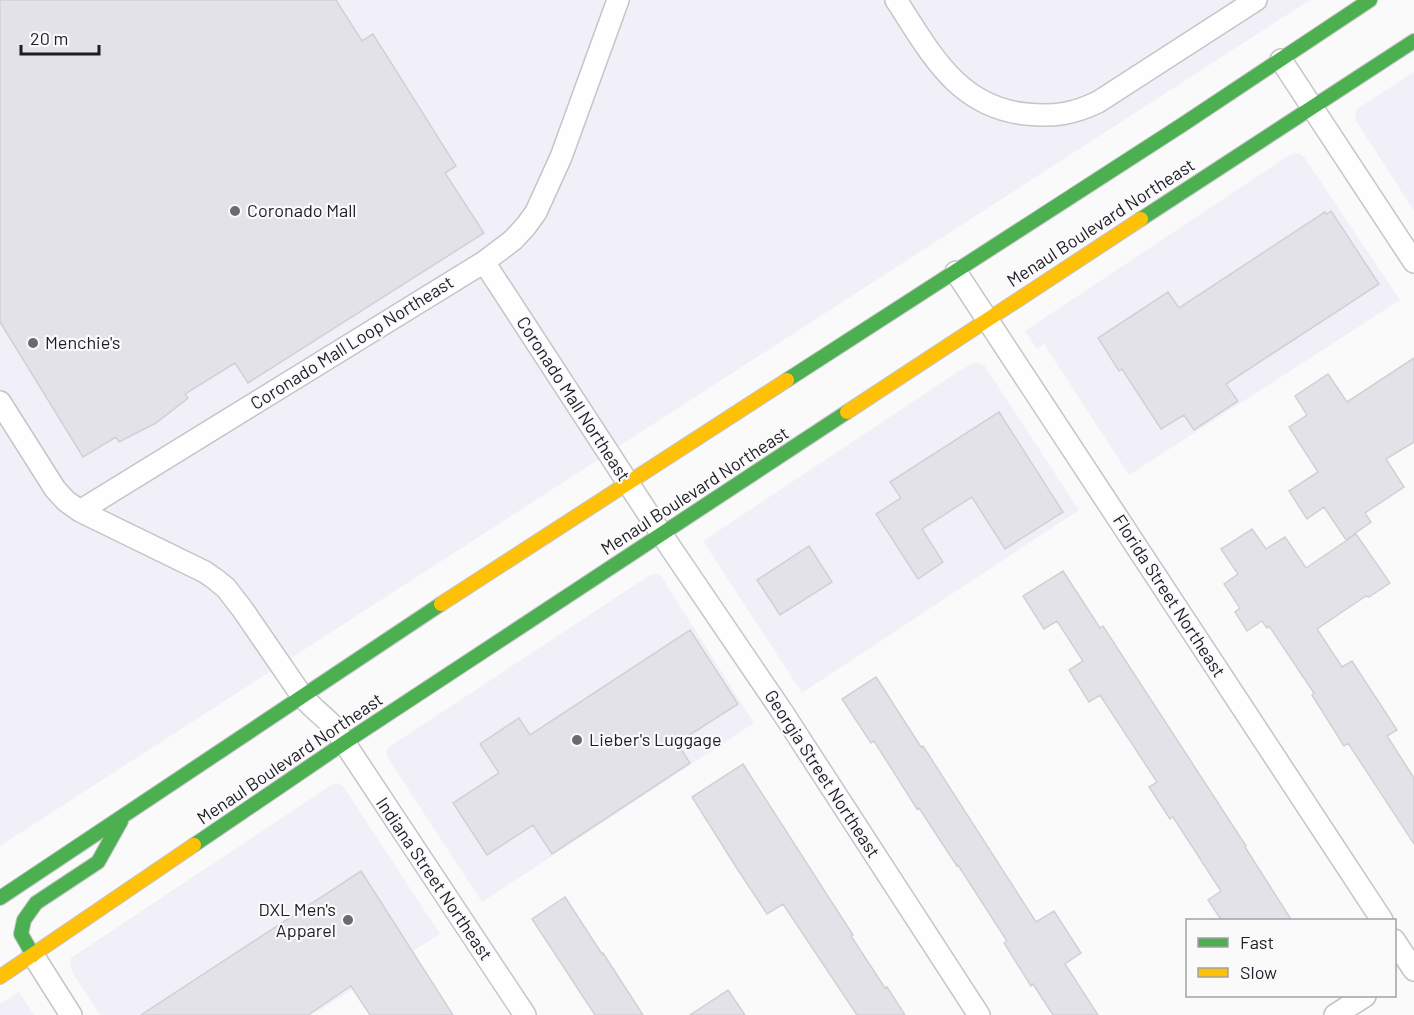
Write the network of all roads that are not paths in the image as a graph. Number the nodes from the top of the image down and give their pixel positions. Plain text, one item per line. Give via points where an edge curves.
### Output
1 (618, 0) edge
2 (896, 0) edge
3 (1256, 0) edge
4 (1370, 0) edge
5 (1414, 41) edge
6 (1281, 60) junction
7 (1313, 107) junction
8 (484, 262) junction
9 (1414, 262) edge
10 (956, 272) junction
11 (987, 319) junction
12 (0, 402) edge
13 (628, 483) junction
14 (80, 511) junction
15 (662, 535) junction
16 (302, 696) junction
17 (344, 743) junction
18 (124, 816) junction
19 (0, 898) edge
20 (1381, 919) edge
21 (1396, 942) edge
22 (33, 956) junction
23 (1408, 968) edge
24 (0, 977) edge
25 (1363, 997) edge
26 (71, 1015) edge
27 (525, 1015) edge
28 (979, 1015) edge
29 (1335, 1015) edge

1 - 8 street, Coronado Mall Loop Northeast via 540,205 513,240
2 - 3 street via 938,63 970,94 1013,113 1051,115 1081,110 1098,102
4 - 6 main road
5 - 7 main road, Menaul Boulevard Northeast
6 - 7 street
6 - 10 main road
7 - 9 street
7 - 11 main road, Menaul Boulevard Northeast
8 - 13 street, Coronado Mall Northeast
8 - 14 street, Coronado Mall Loop Northeast
10 - 11 street, Florida Street Northeast
10 - 13 main road
11 - 15 main road, Menaul Boulevard Northeast
11 - 20 street, Florida Street Northeast
12 - 14 street via 55,489
13 - 15 street, Coronado Mall Northeast
13 - 16 main road
14 - 16 street via 205,572 220,584 243,610
15 - 17 main road, Menaul Boulevard Northeast
15 - 28 street, Georgia Street Northeast
16 - 17 street via 325,716
16 - 18 main road
17 - 22 main road, Menaul Boulevard Northeast
17 - 27 street, Indiana Street Northeast
18 - 19 main road
18 - 22 main road via 98,862 36,903 24,920 21,934
21 - 23 street
22 - 24 main road, Menaul Boulevard Northeast
22 - 26 street
25 - 29 street

